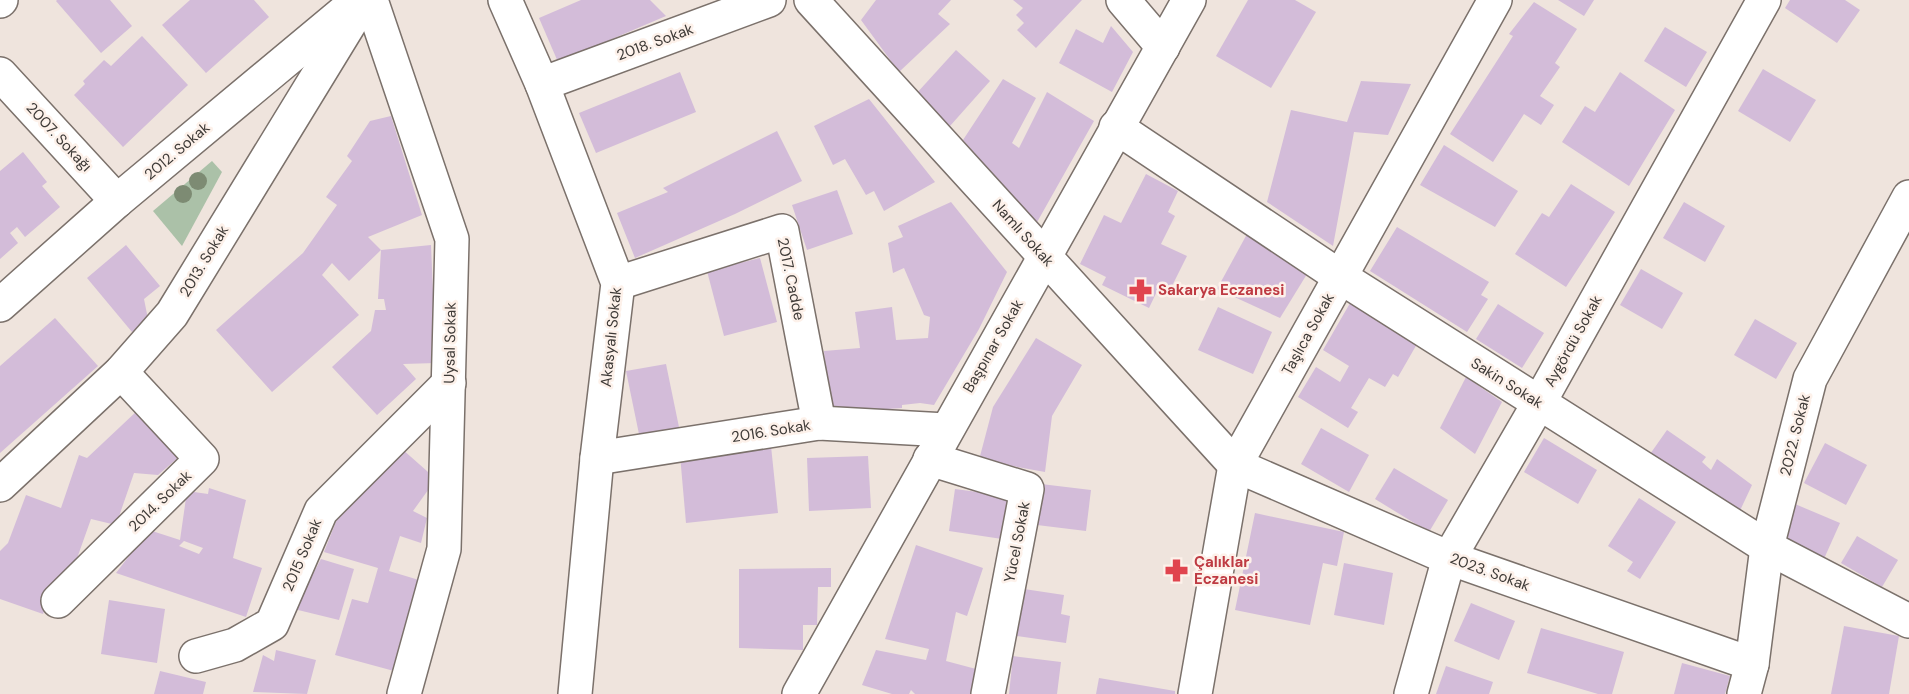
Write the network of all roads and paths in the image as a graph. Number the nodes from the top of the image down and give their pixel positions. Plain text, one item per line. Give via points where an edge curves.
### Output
1 (358, 0) edge
2 (364, 0) edge
3 (371, 0) edge
4 (505, 0) edge
5 (769, 0) edge
6 (1123, 0) edge
7 (1189, 0) edge
8 (1495, 0) edge
9 (1764, 0) edge
10 (827, 6) edge
11 (1163, 46) junction
12 (0, 74) edge
13 (542, 84) junction
14 (1116, 127) junction
15 (1909, 197) edge
16 (117, 201) junction
17 (1044, 256) junction
18 (1339, 276) junction
19 (618, 283) junction
20 (0, 305) edge
21 (121, 372) junction
22 (449, 383) junction
23 (1539, 403) junction
24 (819, 423) junction
25 (946, 430) junction
26 (597, 458) junction
27 (930, 459) junction
28 (1235, 465) junction
29 (0, 485) edge
30 (1767, 546) junction
31 (1449, 558) junction
32 (58, 601) dead end
33 (1909, 621) edge
34 (196, 657) dead end
35 (1748, 679) edge
36 (404, 694) edge
37 (575, 694) edge
38 (799, 694) edge
39 (988, 694) edge
40 (1195, 694) edge
41 (1411, 694) edge

1 - 16 street, 2012. Sokak
2 - 21 street, 2013. Sokak via 172,314
3 - 22 street, Uysal Sokak via 452,239
4 - 13 street, Akasyalı Sokak
5 - 13 street, 2018. Sokak
6 - 11 street
7 - 11 street, Başpınar Sokak
8 - 18 street, Taşlıca Sokak
9 - 23 street, Aygördü Sokak
10 - 17 street, Namlı Sokak
11 - 14 street, Başpınar Sokak
12 - 16 street, 2007. Sokağı
13 - 19 street, Akasyalı Sokak
14 - 17 street, Başpınar Sokak
14 - 18 street, Sakin Sokak
15 - 30 street, 2022. Sokak via 1810,379
16 - 20 street, 2012. Sokak
17 - 25 street, Başpınar Sokak
17 - 28 street, Namlı Sokak
18 - 23 street, Sakin Sokak
18 - 28 street, Taşlıca Sokak
19 - 24 street, 2017. Cadde via 782,231
19 - 26 street, Akasyalı Sokak
21 - 29 street, 2013. Sokak
21 - 32 street, 2014. Sokak via 202,459
22 - 34 street, 2015 Sokak via 321,511 272,624 235,645
22 - 36 street, Uysal Sokak via 444,549
23 - 30 street, Sakin Sokak
23 - 31 street, Aygördü Sokak
24 - 25 street, 2016. Sokak
24 - 26 street, 2016. Sokak
25 - 27 street, Başpınar Sokak
26 - 37 street, Akasyalı Sokak
27 - 38 street, Başpınar Sokak
27 - 39 street, Yücel Sokak via 1027,489
28 - 31 street, 2023. Sokak
28 - 40 street, Taşlıca Sokak
30 - 33 street, Sakin Sokak
30 - 35 street, 2022. Sokak
31 - 35 street, 2023. Sokak
31 - 41 street, Aygördü Sokak

